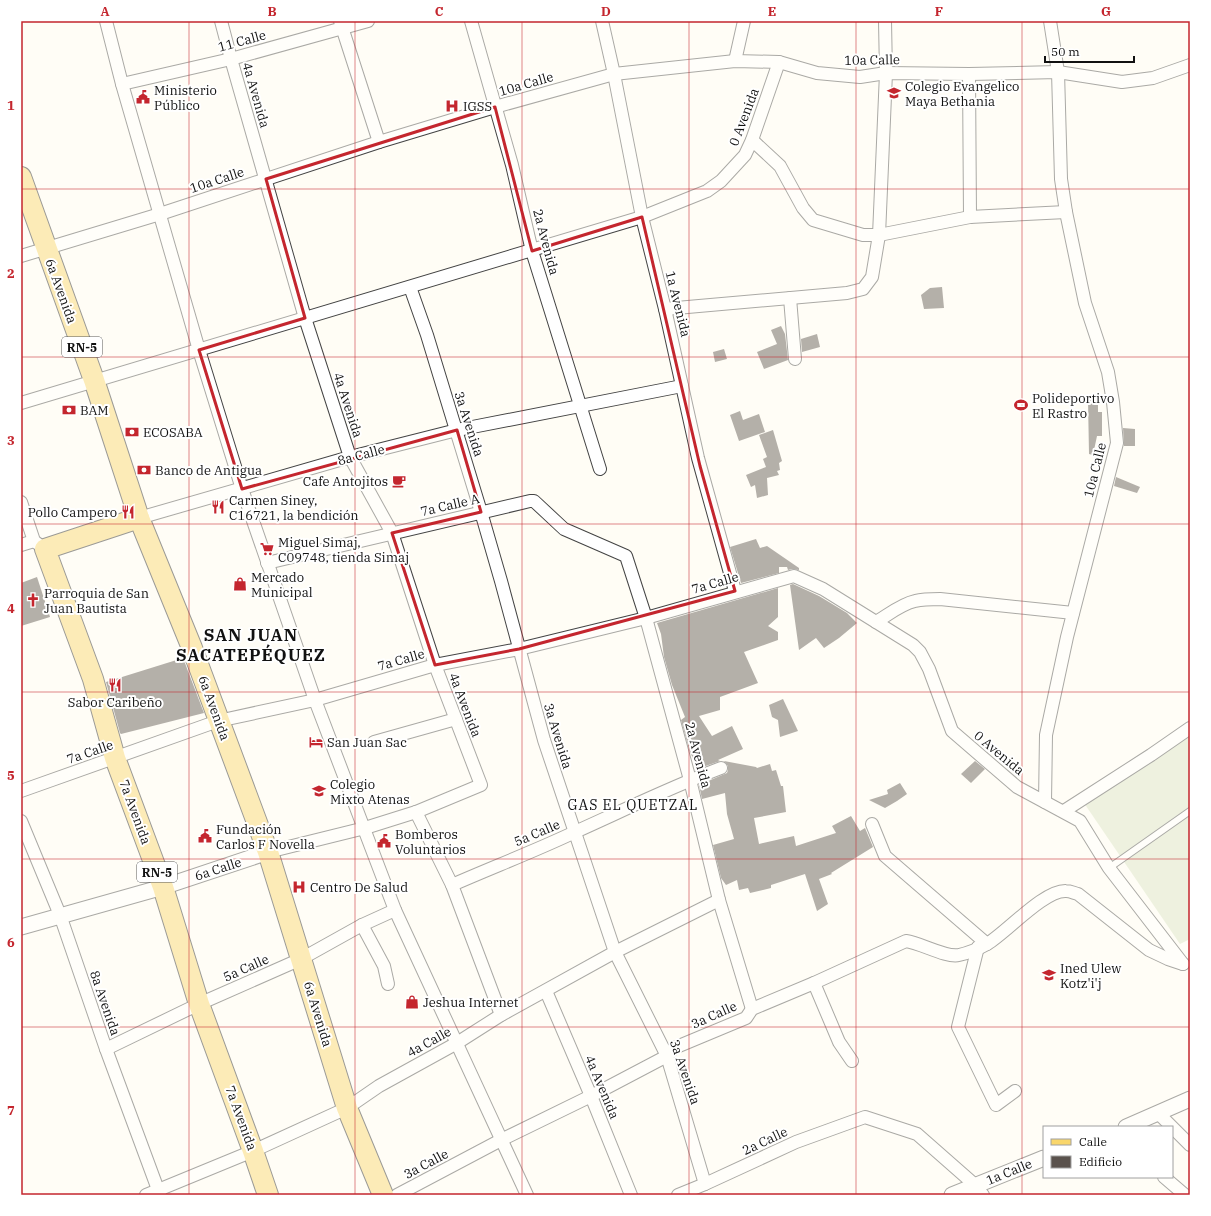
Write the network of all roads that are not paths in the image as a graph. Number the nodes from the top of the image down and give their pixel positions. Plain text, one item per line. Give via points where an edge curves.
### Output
1 (106, 21) edge
2 (221, 21) edge
3 (368, 21) edge
4 (471, 21) edge
5 (602, 21) edge
6 (744, 21) edge
7 (885, 21) edge
8 (1050, 21) edge
9 (341, 25) edge
10 (231, 59) junction
11 (735, 61) junction
12 (779, 62) junction
13 (1190, 65) edge
14 (1058, 72) junction
15 (886, 73) junction
16 (614, 74) junction
17 (969, 74) junction
18 (122, 84) junction
19 (495, 107) junction
20 (752, 140) junction
21 (378, 142) junction
22 (21, 177) edge
23 (266, 179) junction
24 (1066, 212) junction
25 (160, 214) junction
26 (642, 217) junction
27 (970, 217) junction
28 (879, 235) junction
29 (46, 248) junction
30 (532, 251) junction
31 (21, 256) edge
32 (410, 287) junction
33 (790, 298) junction
34 (665, 309) junction
35 (305, 318) junction
36 (199, 350) junction
37 (795, 360) dead end
38 (94, 380) junction
39 (682, 386) junction
40 (21, 403) edge
41 (580, 405) junction
42 (457, 430) junction
43 (350, 457) junction
44 (600, 469) dead end
45 (242, 489) junction
46 (21, 502) edge
47 (481, 512) junction
48 (140, 518) junction
49 (392, 533) junction
50 (21, 544) edge
51 (40, 545) junction
52 (626, 556) joint
53 (267, 563) junction
54 (794, 576) joint
55 (735, 591) junction
56 (1073, 613) junction
57 (646, 618) junction
58 (876, 622) junction
59 (519, 650) junction
60 (435, 665) junction
61 (315, 700) junction
62 (456, 719) junction
63 (218, 721) junction
64 (1190, 728) edge
65 (374, 742) dead end
66 (115, 758) junction
67 (721, 768) dead end
68 (690, 780) junction
69 (481, 785) joint
70 (21, 791) edge
71 (1045, 802) junction
72 (1064, 811) junction
73 (1190, 811) edge
74 (416, 812) junction
75 (21, 821) edge
76 (872, 824) dead end
77 (365, 828) junction
78 (575, 832) junction
79 (268, 852) junction
80 (1109, 868) junction
81 (452, 885) junction
82 (162, 887) junction
83 (719, 900) junction
84 (395, 910) junction
85 (60, 916) junction
86 (362, 925) junction
87 (21, 927) edge
88 (983, 945) junction
89 (615, 952) junction
90 (301, 959) junction
91 (1186, 966) edge
92 (814, 983) junction
93 (388, 984) dead end
94 (546, 991) junction
95 (200, 1004) junction
96 (752, 1009) junction
97 (501, 1015) junction
98 (457, 1043) junction
99 (106, 1049) junction
100 (667, 1056) junction
101 (852, 1061) dead end
102 (1014, 1091) dead end
103 (591, 1096) junction
104 (1190, 1099) edge
105 (347, 1108) junction
106 (1159, 1114) junction
107 (1129, 1126) edge
108 (1171, 1126) edge
109 (1173, 1128) edge
110 (501, 1140) junction
111 (1190, 1145) edge
112 (253, 1151) junction
113 (1043, 1158) edge
114 (1165, 1178) edge
115 (705, 1184) junction
116 (979, 1190) edge
117 (159, 1192) edge
118 (146, 1195) edge
119 (268, 1195) edge
120 (383, 1195) edge
121 (397, 1195) edge
122 (527, 1195) edge
123 (631, 1195) edge
124 (678, 1195) edge
125 (952, 1195) edge
126 (1185, 1195) edge

1 - 18 street
2 - 10 street, 4a Avenida
3 - 9 street, 11 Calle
4 - 19 street, 2a Avenida
5 - 16 street, 1a Avenida
6 - 11 street
7 - 15 street
8 - 14 street, 10a Calle
9 - 10 street, 11 Calle
9 - 21 street
10 - 18 street, 11 Calle
10 - 23 street, 4a Avenida
11 - 12 street, 10a Calle
11 - 16 street, 10a Calle
12 - 15 street, 10a Calle via 817,73 860,77
12 - 20 street, 0 Avenida
13 - 14 street via 1153,78 1122,82
14 - 17 street, 10a Calle
14 - 24 street, 10a Calle via 1061,179
15 - 17 street, 10a Calle
15 - 28 street
16 - 19 street, 10a Calle
16 - 26 street, 1a Avenida
17 - 27 street
18 - 25 street
19 - 21 street, 10a Calle
19 - 30 street, 2a Avenida via 512,165
20 - 26 street, 0 Avenida via 745,155 707,191
20 - 28 street via 780,166 813,220 862,235
21 - 23 street, 10a Calle
22 - 29 main road, 6a Avenida / RN-5
23 - 25 street, 10a Calle
23 - 35 street, 4a Avenida
24 - 27 street
24 - 56 street, 10a Calle via 1085,303 1108,372 1117,443
25 - 29 street, 10a Calle
25 - 36 street
26 - 30 street, 0 Avenida
26 - 34 street, 1a Avenida
27 - 28 street
28 - 33 street via 872,277 863,289 847,293
29 - 31 street, 10a Calle
29 - 38 main road, 6a Avenida / RN-5
30 - 32 street, 0 Avenida
30 - 41 street, 2a Avenida
32 - 35 street, 0 Avenida
32 - 42 street, 3a Avenida via 428,335
33 - 34 street
33 - 37 street
34 - 39 street, 1a Avenida
35 - 36 street, 0 Avenida
35 - 43 street, 4a Avenida
36 - 38 street, 0 Avenida
36 - 45 street
38 - 40 street, 0 Avenida
38 - 48 main road, 6a Avenida / RN-5
39 - 41 street, 8a Calle
39 - 55 street, 1a Avenida via 698,458
41 - 42 street, 8a Calle
41 - 44 street, 2a Avenida
42 - 43 street, 8a Calle
42 - 47 street, 3a Avenida
43 - 45 street, 8a Calle
43 - 49 street, 4a Avenida
45 - 48 street, 8a Calle
45 - 53 street
46 - 51 street, 7a Avenida
47 - 49 street, 7a Calle A
47 - 52 street, 7a Calle A via 534,501 564,529
47 - 59 street, 3a Avenida
48 - 51 main road, 8a Calle
48 - 63 main road, 6a Avenida / RN-5
49 - 53 street, 7a Calle A
49 - 60 street, 4a Avenida
50 - 51 street
51 - 66 main road, 7a Avenida / RN-5 via 92,679
52 - 57 street, 2a Avenida
53 - 61 street
54 - 55 street, 7a Calle
54 - 58 street, 0 Avenida via 822,589
55 - 57 street, 7a Calle
56 - 58 street via 934,599 904,604
56 - 71 street, 10a Calle via 1046,735
57 - 59 street, 7a Calle
57 - 68 street, 2a Avenida
58 - 71 street, 0 Avenida via 920,652 929,669 952,732 1016,787
59 - 60 street, 7a Calle
59 - 78 street, 3a Avenida via 544,740
60 - 61 street, 7a Calle
60 - 62 street, 4a Avenida
61 - 63 street, 7a Calle
61 - 77 street
62 - 65 street
62 - 69 street, 4a Avenida
63 - 66 street, 7a Calle
63 - 79 main road, 6a Avenida / RN-5
64 - 72 street
66 - 70 street, 7a Calle
66 - 82 main road, 7a Avenida / RN-5
67 - 68 street, 5a Calle
68 - 78 street, 5a Calle
68 - 83 street, 2a Avenida
69 - 74 street, 6a Calle
71 - 72 street, 0 Avenida
72 - 80 street, 0 Avenida via 1080,820
73 - 80 lane
74 - 77 street, 6a Calle
74 - 81 street
75 - 85 street, 8a Avenida
76 - 88 street via 885,856
77 - 79 street, 6a Calle
77 - 84 street
78 - 81 street, 5a Calle
78 - 89 street, 3a Avenida
79 - 82 street, 6a Calle
79 - 90 main road, 6a Avenida / RN-5
80 - 91 street, 0 Avenida
81 - 97 street
82 - 85 street, 6a Calle
82 - 95 main road, 7a Avenida / RN-5
83 - 89 street, 4a Calle
83 - 96 street, 2a Avenida
84 - 86 street, 5a Calle
84 - 98 street
85 - 87 street, 6a Calle
85 - 99 street, 8a Avenida
86 - 90 street, 5a Calle
86 - 93 street via 384,966
88 - 91 street, 3a Calle via 1039,903 1066,891 1078,894 1149,950
88 - 92 street, 3a Calle via 950,956 906,941
88 - 102 street via 958,1027 996,1104
89 - 94 street, 4a Calle
89 - 100 street, 3a Avenida
90 - 95 street, 5a Calle
90 - 105 main road, 6a Avenida / RN-5
92 - 96 street, 3a Calle
92 - 101 street via 839,1042
94 - 97 street, 4a Calle
94 - 103 street, 4a Avenida
95 - 99 street, 5a Calle
95 - 112 main road, 7a Avenida / RN-5
96 - 100 street, 3a Calle via 746,1018 674,1048
97 - 98 street, 4a Calle
98 - 105 street, 4a Calle via 379,1086
98 - 110 street
99 - 117 street, 8a Avenida
100 - 103 street, 3a Calle
100 - 115 street, 3a Avenida
103 - 110 street, 3a Calle
103 - 123 street, 4a Avenida
104 - 106 street
105 - 112 street, 4a Calle
105 - 120 main road, 6a Avenida / RN-5
106 - 107 street
106 - 108 street
109 - 111 street
110 - 121 street, 3a Calle
110 - 122 street
112 - 117 street, 4a Calle
112 - 119 main road, 7a Avenida / RN-5
113 - 116 street, 1a Calle
114 - 126 street
115 - 116 street, 2a Calle via 796,1142 865,1117 917,1134
115 - 124 street, 2a Calle
116 - 125 street, 1a Calle
117 - 118 street, 4a Calle

